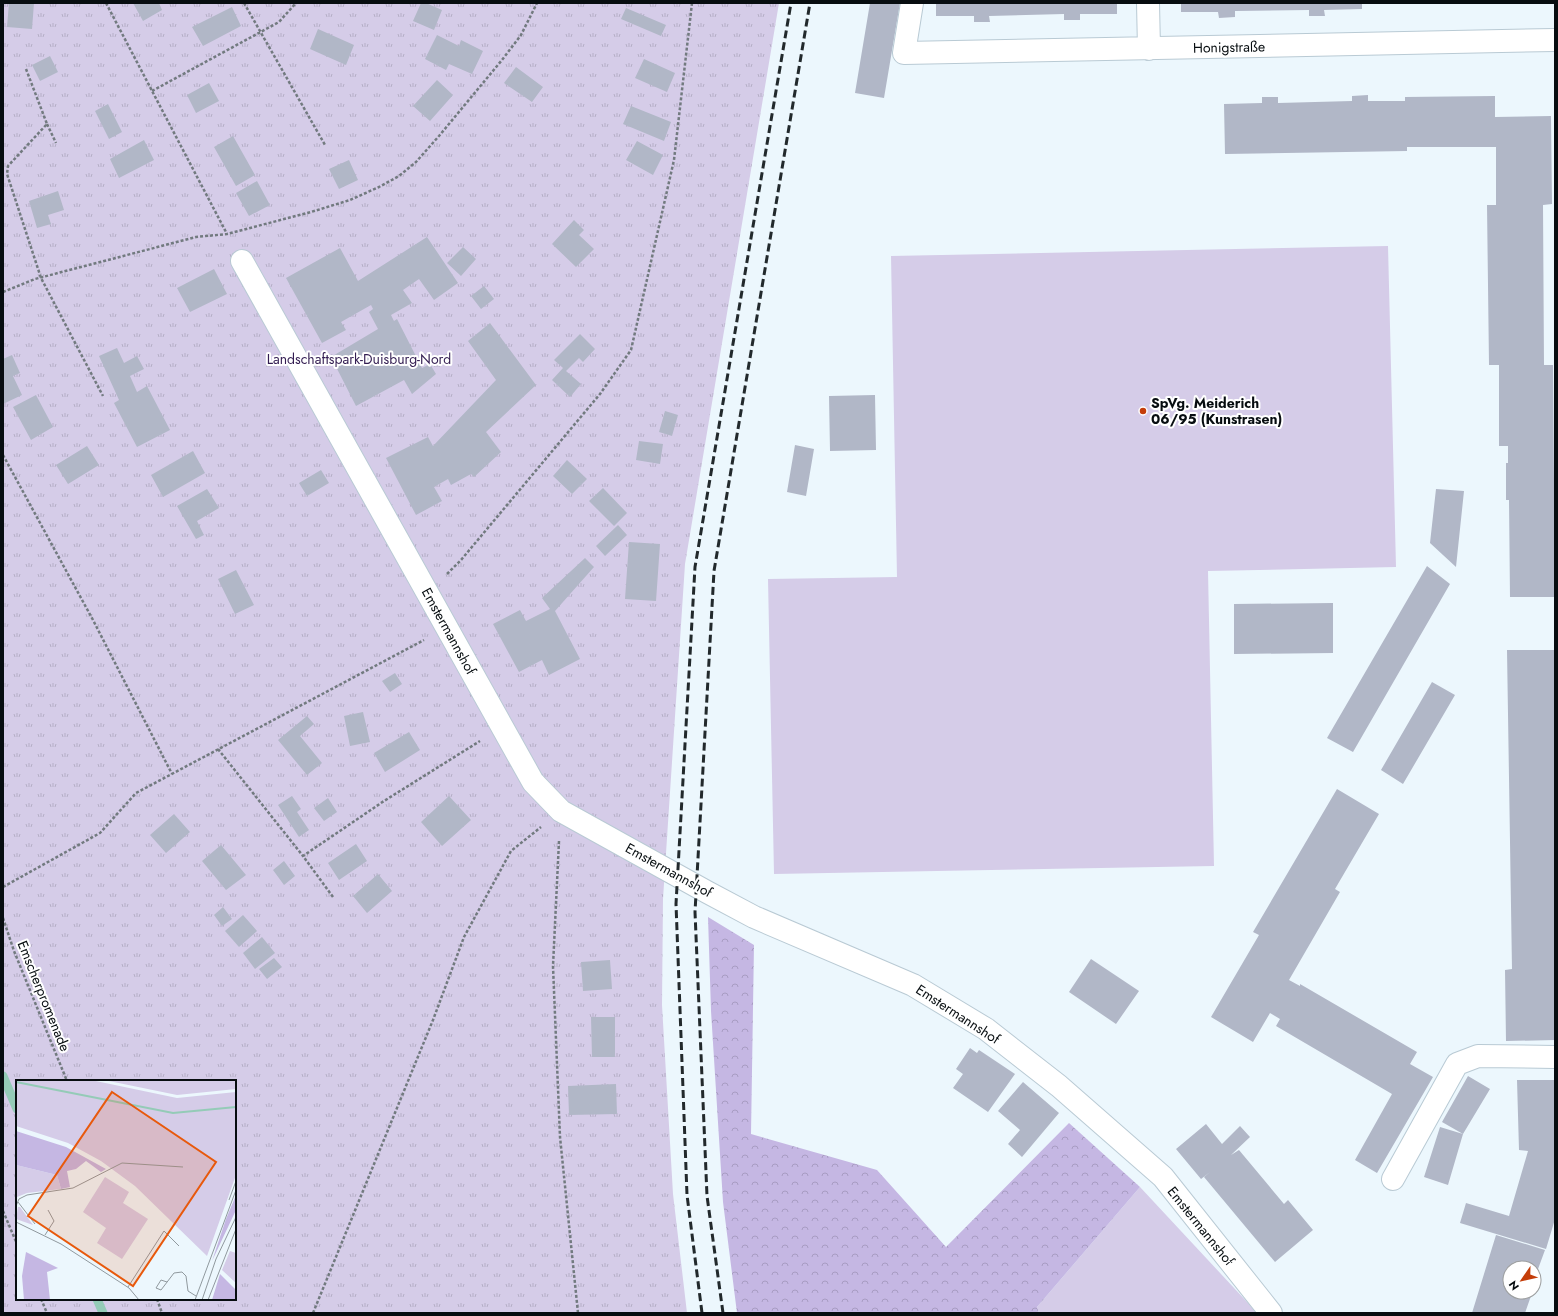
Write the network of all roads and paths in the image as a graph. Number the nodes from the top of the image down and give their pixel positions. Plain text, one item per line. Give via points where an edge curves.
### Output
1 (106, 3) edge
2 (244, 3) edge
3 (296, 3) edge
4 (537, 3) edge
5 (692, 3) edge
6 (912, 3) edge
7 (1148, 3) edge
8 (260, 33) junction
9 (1555, 40) edge
10 (1149, 49) junction
11 (26, 69) dead end
12 (152, 91) junction
13 (47, 124) junction
14 (56, 142) dead end
15 (325, 145) dead end
16 (227, 234) junction
17 (242, 261) joint
18 (41, 278) junction
19 (3, 292) edge
20 (103, 396) dead end
21 (3, 455) edge
22 (428, 593) junction
23 (425, 640) dead end
24 (501, 725) junction
25 (218, 749) junction
26 (172, 774) junction
27 (561, 811) junction
28 (303, 856) junction
29 (3, 887) edge
30 (333, 897) dead end
31 (3, 918) edge
32 (1555, 1057) edge
33 (67, 1080) edge
34 (1393, 1179) dead end
35 (3, 1211) edge
36 (16, 1242) edge
37 (41, 1300) edge
38 (156, 1300) edge
39 (47, 1313) edge
40 (162, 1313) edge
41 (312, 1313) edge
42 (578, 1313) edge
43 (1271, 1313) edge

1 - 12 path
2 - 8 path
3 - 8 path via 279,22
4 - 16 path via 520,35 502,60 416,162 399,176 350,200
5 - 22 path via 674,160 631,350 600,394 462,560
6 - 10 street, Honigstraße via 904,53
7 - 10 street
8 - 12 path
8 - 15 path
9 - 10 street, Honigstraße
11 - 13 path
12 - 16 path
13 - 14 path
13 - 18 path via 8,166 7,174
16 - 17 path
16 - 18 path via 196,237
17 - 22 street, Emstermannshof
18 - 19 path
18 - 20 path
21 - 26 path via 93,620
22 - 24 street, Emstermannshof
23 - 25 path
24 - 27 street, Emstermannshof via 533,782
24 - 28 path
25 - 26 path
25 - 28 path
26 - 29 path via 136,793 100,833
27 - 41 path via 511,851 464,937 433,1020
27 - 42 path via 553,966 560,1137
27 - 43 street, Emstermannshof via 754,917 913,985 986,1029 1059,1086 1162,1178
28 - 30 path
31 - 33 path, Emscherpromenade
32 - 34 street via 1478,1056 1457,1064
35 - 36 path
37 - 39 path
38 - 40 path

